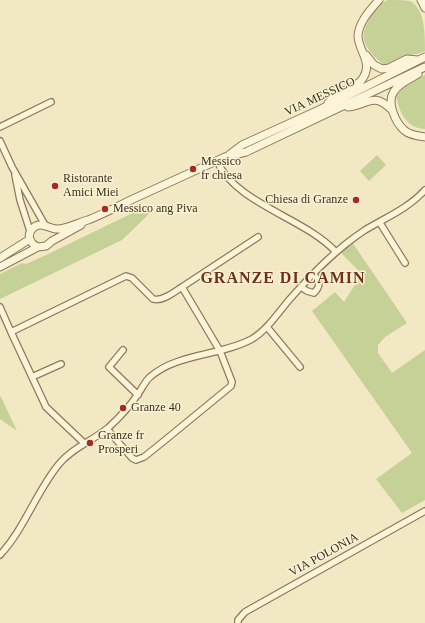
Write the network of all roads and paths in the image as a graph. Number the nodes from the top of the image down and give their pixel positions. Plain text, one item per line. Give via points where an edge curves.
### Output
1 (379, 0) edge
2 (421, 0) edge
3 (425, 8) edge
4 (365, 54) junction
5 (423, 58) edge
6 (425, 66) edge
7 (425, 70) edge
8 (51, 102) dead end
9 (339, 108) junction
10 (321, 109) junction
11 (392, 110) junction
12 (0, 127) edge
13 (425, 137) edge
14 (0, 141) edge
15 (226, 157) junction
16 (217, 161) junction
17 (12, 167) junction
18 (424, 193) edge
19 (36, 210) junction
20 (25, 217) junction
21 (90, 219) junction
22 (380, 223) junction
23 (47, 226) junction
24 (30, 235) junction
25 (258, 237) dead end
26 (52, 241) junction
27 (38, 247) junction
28 (336, 252) junction
29 (0, 258) edge
30 (405, 263) dead end
31 (0, 267) edge
32 (313, 274) junction
33 (182, 287) junction
34 (301, 287) junction
35 (0, 307) edge
36 (267, 327) junction
37 (11, 332) junction
38 (123, 350) dead end
39 (220, 351) junction
40 (61, 364) dead end
41 (300, 367) dead end
42 (32, 377) junction
43 (138, 395) junction
44 (107, 429) junction
45 (84, 443) junction
46 (425, 511) edge
47 (1, 555) edge
48 (238, 623) edge

1 - 4 street via 359,28 358,38
2 - 3 street
4 - 5 street via 382,69 407,59
4 - 10 street via 367,65 363,79 338,94
5 - 10 street, VIA MESSICO
6 - 9 street, VIA MESSICO
7 - 11 street via 398,86 392,93
8 - 12 street
9 - 11 street via 374,100
9 - 15 street, VIA MESSICO via 246,152
10 - 15 street, VIA MESSICO via 242,145
11 - 13 street via 405,131
14 - 17 street
15 - 16 street, VIA MESSICO
16 - 21 street, VIA MESSICO
16 - 28 street via 233,185 319,237
17 - 19 street
17 - 20 street
18 - 22 street
19 - 20 street via 32,210
19 - 23 street
20 - 24 street
21 - 23 street, VIA MESSICO via 58,229
21 - 26 street, VIA MESSICO
22 - 28 street
22 - 30 street
23 - 24 street, VIA MESSICO via 37,225
23 - 26 street via 52,232
24 - 27 street via 34,245
24 - 29 street, VIA MESSICO
25 - 33 street
26 - 27 street, VIA MESSICO via 46,246
27 - 31 street, VIA MESSICO
28 - 32 street
32 - 34 street
32 - 34 street via 319,281 318,290 311,293
33 - 37 street via 156,300 132,278 123,277
33 - 39 street
34 - 36 street
35 - 37 street
36 - 39 street via 252,339
36 - 41 street
37 - 42 street
38 - 43 street via 109,367
39 - 43 street via 168,366 150,377
39 - 44 street via 232,382 231,386 144,457 136,460 132,458
40 - 42 street
42 - 45 street via 46,407
43 - 44 street
44 - 45 street
45 - 47 street via 60,463 50,476 24,523
46 - 48 street, VIA POLONIA via 245,612

